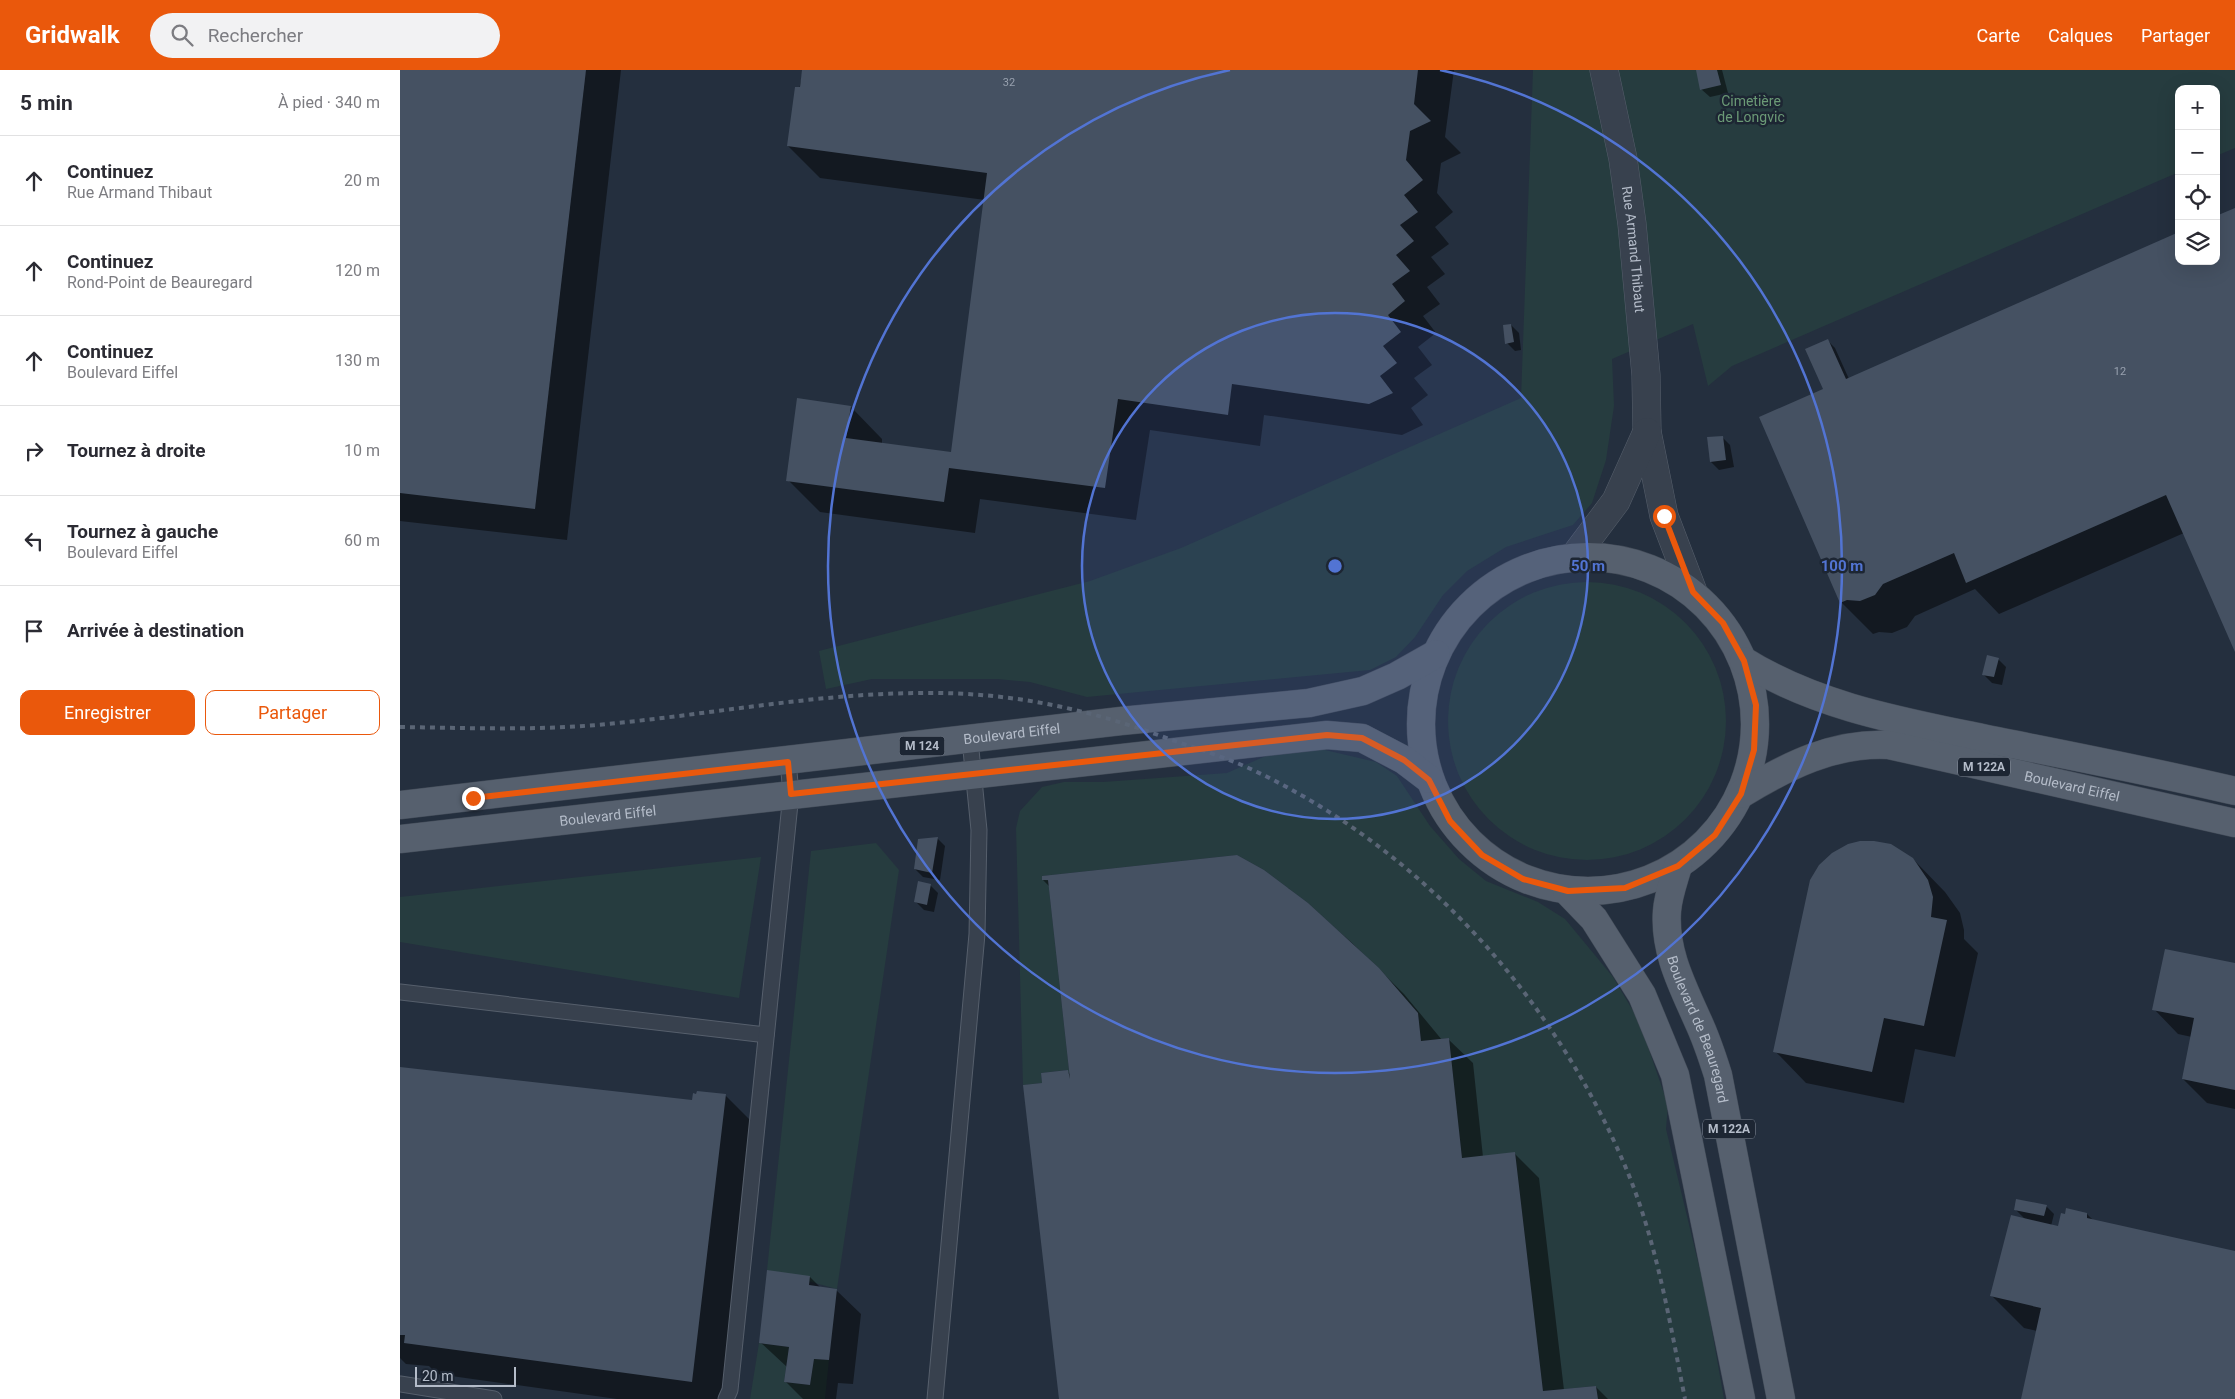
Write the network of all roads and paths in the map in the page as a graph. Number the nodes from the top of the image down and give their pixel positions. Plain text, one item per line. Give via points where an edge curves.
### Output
1 (1604, 70) edge
2 (1647, 432) junction
3 (1574, 557) junction
4 (1693, 592) junction
5 (1436, 654) junction
6 (1744, 661) junction
7 (970, 740) junction
8 (788, 762) junction
9 (974, 774) junction
10 (1429, 780) junction
11 (2235, 791) edge
12 (791, 794) junction
13 (1741, 794) junction
14 (400, 806) edge
15 (2235, 823) edge
16 (400, 839) edge
17 (1678, 866) junction
18 (1568, 891) junction
19 (400, 992) edge
20 (766, 1035) junction
21 (400, 1384) edge
22 (494, 1399) edge
23 (726, 1399) edge
24 (936, 1399) edge
25 (1741, 1399) edge
26 (1781, 1399) edge

1 - 2 street, Rue Armand Thibaut via 1623,159 1632,224 1646,375
2 - 3 street, Rue Armand Thibaut via 1616,501
2 - 4 street, Rue Armand Thibaut via 1664,516
3 - 4 main road via 1637,563
3 - 5 main road via 1531,566 1492,586 1459,616
4 - 6 main road via 1723,623
5 - 7 main road, Boulevard Eiffel / M 124 via 1363,691 1309,702
5 - 10 main road via 1425,684 1420,716
6 - 11 main road, Boulevard Eiffel / M 122A via 1771,678 1810,694 1888,718
6 - 13 main road via 1756,705 1754,750
7 - 8 main road, Boulevard Eiffel / M 124
7 - 9 lane
8 - 12 lane
8 - 14 main road, Boulevard Eiffel / M 124
9 - 10 main road, Boulevard Eiffel via 1327,735 1362,738 1404,760
9 - 12 main road, Boulevard Eiffel
9 - 24 lane via 979,830 977,934
10 - 18 main road via 1450,821 1482,855 1523,879
12 - 16 main road, Boulevard Eiffel
12 - 20 lane
13 - 15 main road, Boulevard Eiffel / M 122A via 1773,774 1832,750 1866,744 1889,745
13 - 17 main road via 1715,835
17 - 18 main road via 1625,888
17 - 26 main road, Boulevard de Beauregard / M 122A via 1667,909 1670,950 1718,1075
18 - 25 main road, M 122A via 1594,919 1642,995 1674,1075
19 - 20 lane
20 - 23 lane via 730,1390
21 - 22 lane

